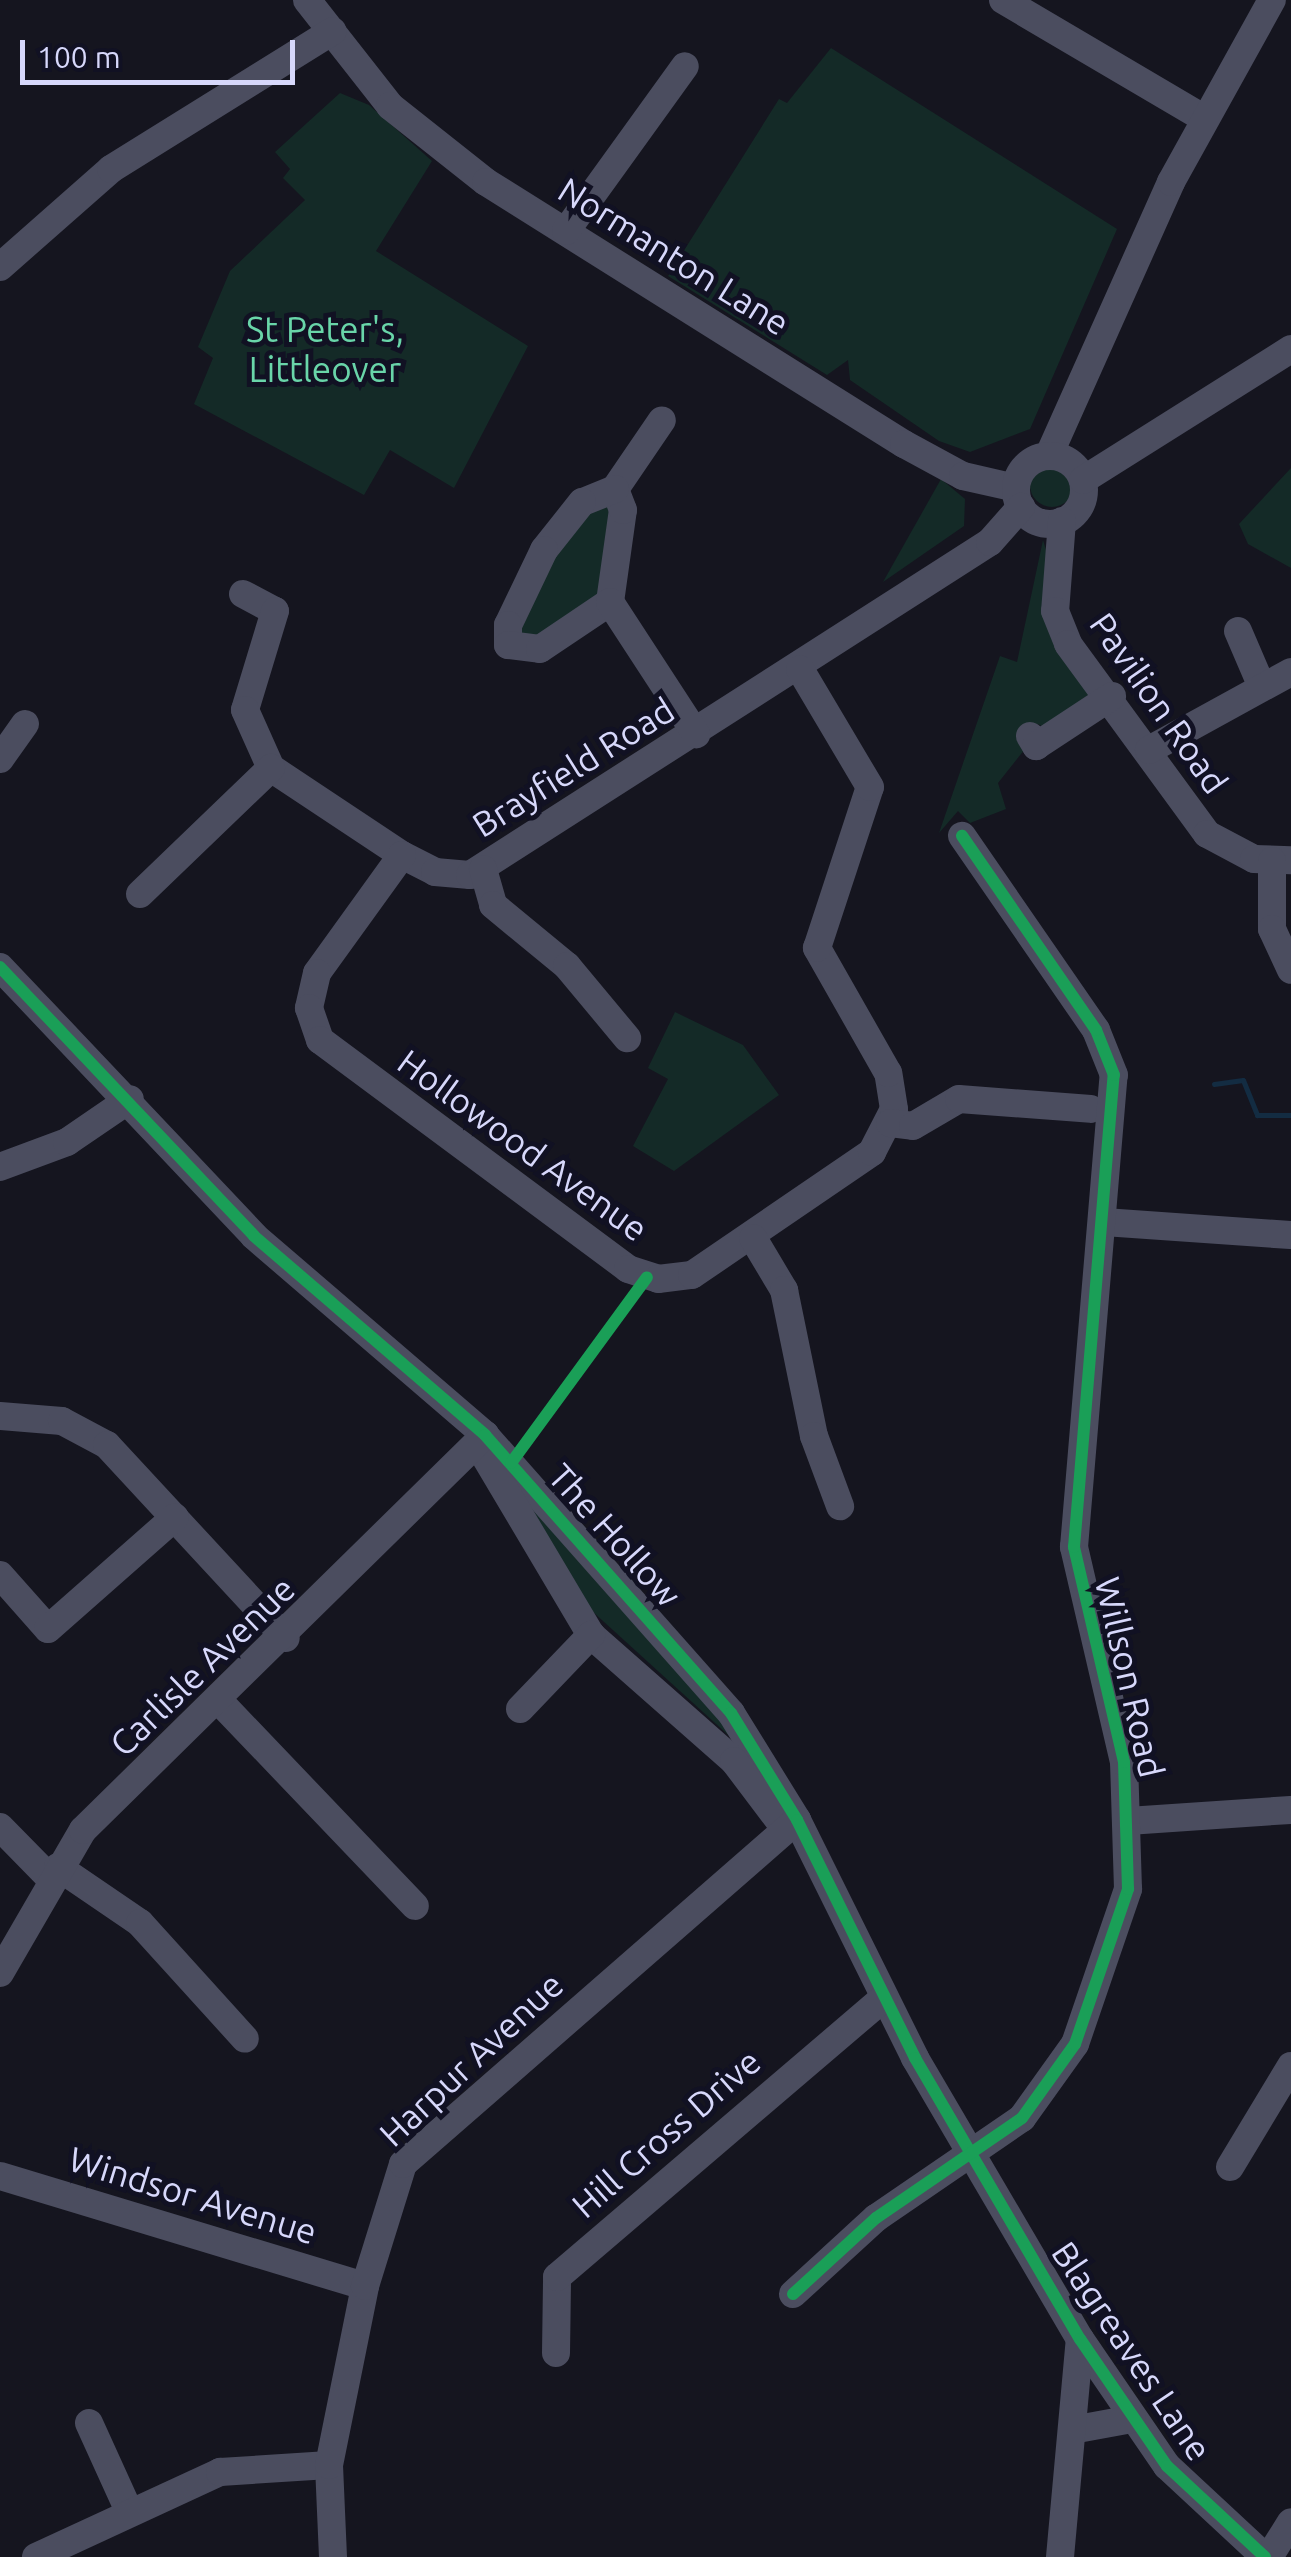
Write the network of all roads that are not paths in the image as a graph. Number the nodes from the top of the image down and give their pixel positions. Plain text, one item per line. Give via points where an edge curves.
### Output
1 (307, 0) edge
2 (1003, 0) edge
3 (1277, 10) edge
4 (333, 31) junction
5 (684, 66) dead end
6 (1204, 119) junction
7 (566, 231) junction
8 (0, 267) edge
9 (1291, 349) edge
10 (662, 420) dead end
11 (1050, 456) junction
12 (1083, 480) junction
13 (615, 489) junction
14 (1018, 498) junction
15 (1062, 522) junction
16 (244, 594) dead end
17 (610, 602) junction
18 (1238, 630) dead end
19 (800, 668) junction
20 (1291, 672) edge
21 (1262, 687) junction
22 (1112, 696) junction
23 (25, 724) dead end
24 (696, 734) junction
25 (1030, 736) dead end
26 (1149, 750) junction
27 (0, 759) edge
28 (271, 768) junction
29 (962, 836) dead end
30 (402, 855) junction
31 (1282, 861) edge
32 (483, 868) junction
33 (140, 894) dead end
34 (0, 967) edge
35 (1291, 970) edge
36 (627, 1038) dead end
37 (130, 1099) junction
38 (1092, 1109) dead end
39 (890, 1123) junction
40 (0, 1166) edge
41 (1104, 1222) junction
42 (1291, 1234) edge
43 (753, 1238) junction
44 (0, 1416) edge
45 (481, 1438) junction
46 (840, 1506) dead end
47 (175, 1516) junction
48 (0, 1575) edge
49 (591, 1636) junction
50 (286, 1638) junction
51 (220, 1702) junction
52 (520, 1708) dead end
53 (1291, 1810) edge
54 (1128, 1822) junction
55 (792, 1824) junction
56 (0, 1827) edge
57 (54, 1873) junction
58 (415, 1906) dead end
59 (0, 1973) edge
60 (884, 1998) junction
61 (244, 2039) dead end
62 (1291, 2066) edge
63 (974, 2156) junction
64 (1230, 2167) dead end
65 (0, 2176) edge
66 (365, 2286) junction
67 (793, 2294) dead end
68 (1080, 2339) junction
69 (556, 2353) dead end
70 (1132, 2419) junction
71 (89, 2423) dead end
72 (1072, 2430) junction
73 (329, 2465) junction
74 (129, 2511) junction
75 (1291, 2522) edge
76 (36, 2557) edge
77 (333, 2557) edge
78 (1060, 2557) edge
79 (1267, 2557) edge

1 - 4 street, Normanton Lane
2 - 6 street
3 - 6 street
4 - 7 street, Normanton Lane via 401,115
4 - 8 street via 111,170
5 - 7 street
6 - 11 street
7 - 14 street, Normanton Lane via 904,444
9 - 12 street
10 - 13 street
11 - 12 street
11 - 14 street via 1023,468
12 - 15 street via 1082,502
13 - 17 street via 623,510
13 - 17 street via 582,502 544,550 508,625 508,645 540,649
14 - 15 street via 1038,522
14 - 19 street, Brayfield Road via 990,542
15 - 22 street, Pavilion Road via 1057,622
16 - 28 street via 275,611 245,710
17 - 24 street
18 - 21 street
19 - 24 street, Brayfield Road
19 - 39 street via 870,787 817,948 888,1073
20 - 21 street
21 - 26 street
22 - 25 street via 1036,746
22 - 26 street, Pavilion Road
23 - 27 street
24 - 32 street, Brayfield Road
26 - 31 street, Pavilion Road via 1207,834
28 - 30 street, Brayfield Road
28 - 33 street
29 - 41 street, Willson Road via 1111,1063
30 - 32 street, Brayfield Road via 450,875
30 - 43 street, Hollowood Avenue via 311,989 311,1023 335,1057 638,1274 692,1276
31 - 35 street via 1272,929
32 - 36 street via 492,905 566,966
34 - 37 street, The Hollow
37 - 40 street via 67,1142
37 - 45 street, The Hollow via 254,1236
38 - 39 street via 959,1099 913,1126
39 - 43 street, Hollowood Avenue via 872,1152
41 - 42 street
41 - 54 street, Willson Road via 1074,1546 1124,1762
43 - 46 street via 790,1310 814,1436
44 - 47 street via 62,1421 108,1445
45 - 49 street
45 - 50 street, Carlisle Avenue
45 - 55 street, The Hollow via 720,1700
47 - 48 street via 48,1629
47 - 50 street
49 - 52 street
49 - 55 street via 734,1762
50 - 51 street, Carlisle Avenue
51 - 57 street, Carlisle Avenue via 83,1830
51 - 58 street
53 - 54 street
54 - 63 street, Willson Road via 1122,1922 1081,2030 1022,2118
55 - 60 street, The Hollow
55 - 66 street, Harpur Avenue via 403,2164
56 - 57 street
57 - 59 street, Carlisle Avenue
57 - 61 street via 140,1923
60 - 63 street, The Hollow
60 - 69 street, Hill Cross Drive via 557,2277
62 - 64 street
63 - 67 street, Willson Road via 876,2218
63 - 68 street, Blagreaves Lane
65 - 66 street, Windsor Avenue
66 - 73 street, Harpur Avenue
68 - 70 street, Blagreaves Lane
68 - 72 street
70 - 72 street
70 - 79 street, Blagreaves Lane via 1199,2502
71 - 74 street
72 - 78 street
73 - 74 street via 220,2472
73 - 77 street, Harpur Avenue
74 - 76 street
75 - 79 street

